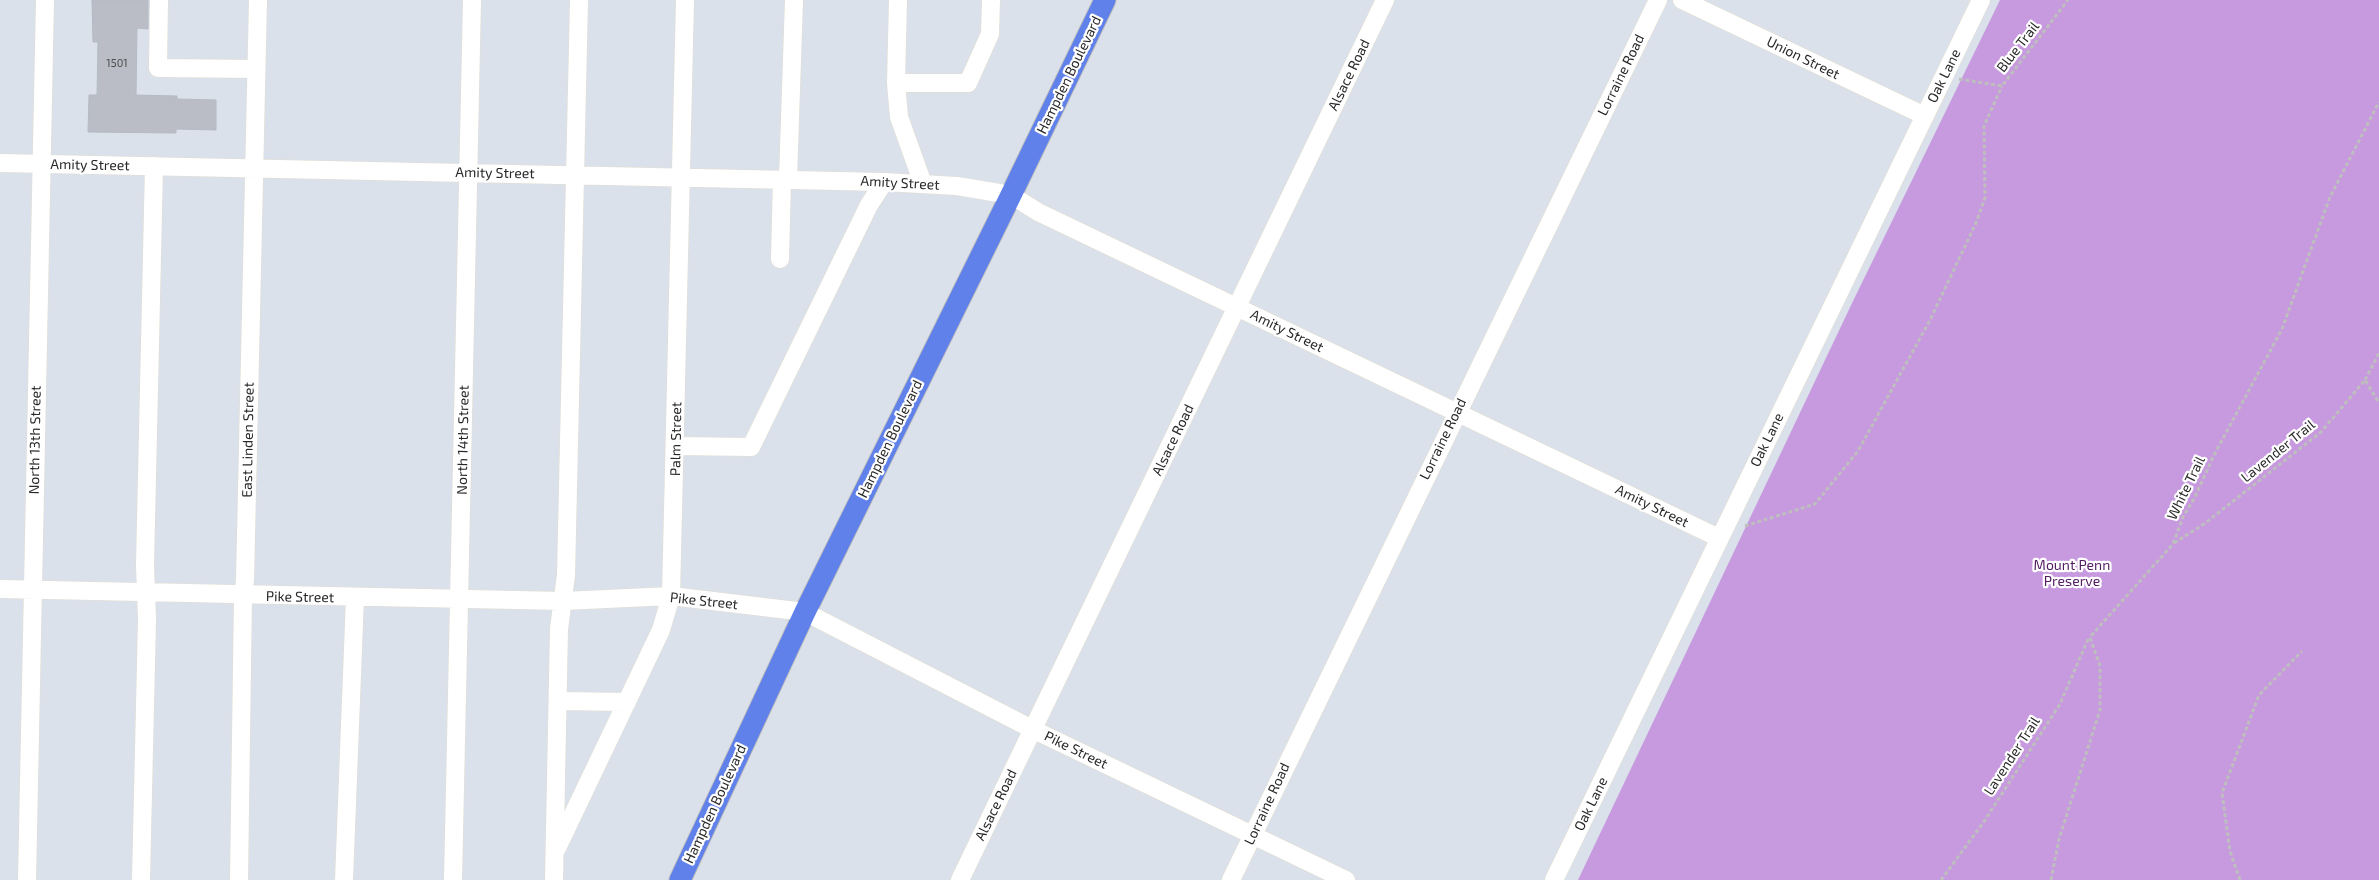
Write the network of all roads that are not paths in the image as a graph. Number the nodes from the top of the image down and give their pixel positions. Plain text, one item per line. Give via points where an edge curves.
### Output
1 (45, 0) edge
2 (159, 0) edge
3 (258, 0) edge
4 (472, 0) edge
5 (579, 0) edge
6 (685, 0) edge
7 (794, 0) edge
8 (898, 0) edge
9 (991, 0) edge
10 (1105, 0) edge
11 (1385, 0) edge
12 (1658, 0) edge
13 (1682, 0) edge
14 (1981, 0) edge
15 (256, 69) junction
16 (896, 83) junction
17 (1925, 116) junction
18 (0, 163) edge
19 (41, 164) junction
20 (154, 166) junction
21 (254, 168) junction
22 (469, 173) junction
23 (575, 175) junction
24 (682, 177) junction
25 (785, 179) junction
26 (884, 182) junction
27 (923, 184) junction
28 (1011, 195) junction
29 (780, 259) dead end
30 (1237, 306) junction
31 (1456, 413) junction
32 (676, 446) junction
33 (1722, 533) junction
34 (0, 589) edge
35 (32, 590) junction
36 (146, 593) junction
37 (243, 596) junction
38 (671, 596) junction
39 (355, 597) junction
40 (459, 599) junction
41 (563, 601) junction
42 (805, 612) junction
43 (558, 701) junction
44 (627, 702) junction
45 (1032, 729) junction
46 (1252, 835) junction
47 (555, 853) junction
48 (27, 880) edge
49 (141, 880) edge
50 (239, 880) edge
51 (344, 880) edge
52 (453, 880) edge
53 (554, 880) edge
54 (680, 880) edge
55 (960, 880) edge
56 (1231, 880) edge
57 (1346, 880) edge
58 (1554, 880) edge

1 - 19 street, North 13th Street
2 - 15 street via 158,68
3 - 15 street, East Linden Street
4 - 22 street, North 14th Street
5 - 23 street
6 - 24 street, Palm Street
7 - 25 street
8 - 16 street
9 - 16 street via 990,34 968,83
10 - 28 main road, Hampden Boulevard
11 - 30 street, Alsace Road
12 - 31 street, Lorraine Road
13 - 17 street, Union Street
14 - 17 street, Oak Lane
15 - 21 street, East Linden Street
16 - 27 street via 899,116
17 - 33 street, Oak Lane
18 - 19 street, Amity Street
19 - 20 street, Amity Street
19 - 35 street, North 13th Street
20 - 21 street, Amity Street
20 - 36 street
21 - 22 street, Amity Street
21 - 37 street, East Linden Street
22 - 23 street, Amity Street
22 - 40 street, North 14th Street
23 - 24 street, Amity Street
23 - 41 street
24 - 25 street, Amity Street
24 - 32 street, Palm Street
25 - 26 street, Amity Street
25 - 29 street
26 - 27 street, Amity Street
26 - 32 street via 869,205 751,447
27 - 28 street, Amity Street
28 - 30 street, Amity Street via 1038,212
28 - 42 main road, Hampden Boulevard
30 - 31 street, Amity Street
30 - 45 street, Alsace Road
31 - 33 street, Amity Street
31 - 46 street, Lorraine Road
32 - 38 street, Palm Street
33 - 58 street, Oak Lane
34 - 35 street, Pike Street
35 - 36 street, Pike Street
35 - 48 street, North 13th Street
36 - 37 street, Pike Street
36 - 49 street
37 - 39 street, Pike Street
37 - 50 street, East Linden Street
38 - 41 street, Pike Street
38 - 42 street, Pike Street
38 - 44 street, Palm Street via 662,630
39 - 40 street, Pike Street
39 - 51 street
40 - 41 street, Pike Street
40 - 52 street, North 14th Street
41 - 43 street via 559,629
42 - 45 street, Pike Street
42 - 54 main road, Hampden Boulevard
43 - 44 street
43 - 47 street
44 - 47 street, Palm Street
45 - 46 street, Pike Street
45 - 55 street, Alsace Road
46 - 56 street, Lorraine Road
46 - 57 street, Pike Street
47 - 53 street

